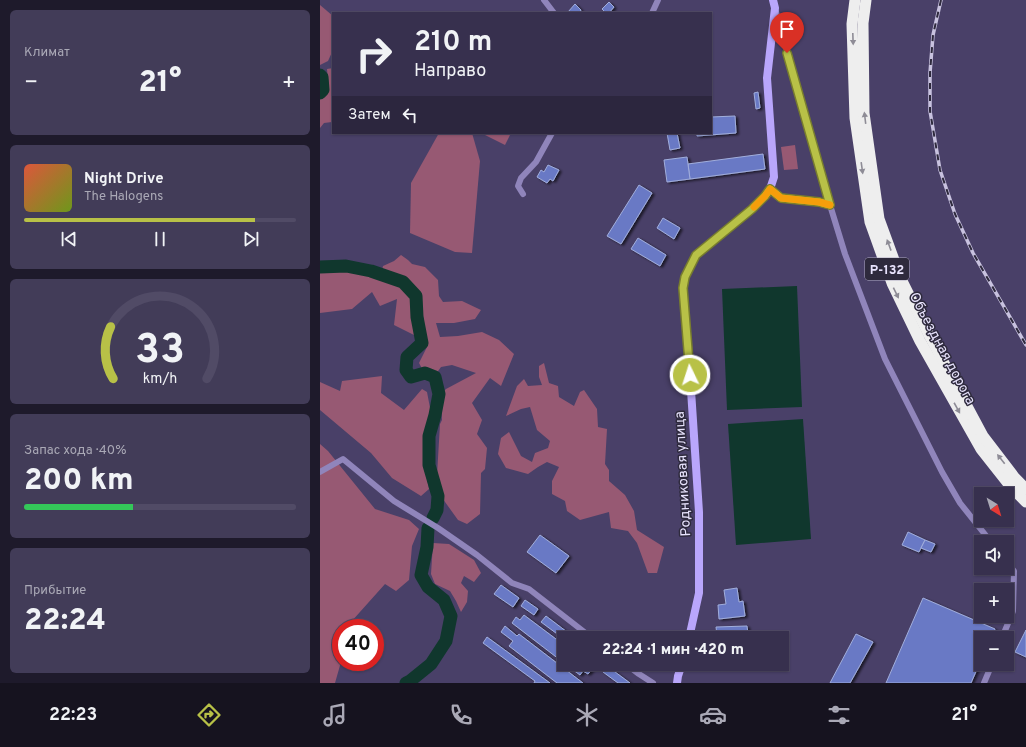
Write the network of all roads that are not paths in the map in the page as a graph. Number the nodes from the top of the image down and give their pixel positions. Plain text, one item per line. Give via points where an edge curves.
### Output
1 (544, 0) edge
2 (658, 0) edge
3 (855, 0) edge
4 (866, 0) edge
5 (774, 4) edge
6 (553, 12) edge
7 (652, 12) edge
8 (551, 134) edge
9 (770, 189) junction
10 (523, 194) dead end
11 (830, 205) junction
12 (320, 472) edge
13 (1026, 489) edge
14 (1026, 502) edge
15 (985, 535) edge
16 (1014, 575) edge
17 (583, 631) edge
18 (690, 631) edge
19 (1005, 631) edge
20 (635, 671) edge
21 (680, 671) edge
22 (989, 671) edge
23 (653, 683) edge
24 (677, 683) edge
25 (984, 683) edge

1 - 6 street
2 - 7 street
3 -> 14 highway, Объездная дорога / Р-132 via 852,24 855,118 870,222 892,283 920,341 981,449
13 -> 4 highway, Объездная дорога / Р-132 via 983,436 901,279 879,219 864,113
5 - 9 street, Родниковая улица via 767,78 774,177
5 - 11 street
8 - 10 street via 536,162 521,178 518,186
9 - 11 street via 781,198
9 - 18 street, Родниковая улица via 752,209 696,255 685,277 683,288 699,512 698,593
11 - 15 street via 852,275 885,359 942,472 960,503
12 - 17 street via 343,459 394,502 438,528 512,583 529,589
16 - 19 street via 1014,611
20 - 23 street
21 - 24 street
22 - 25 street

